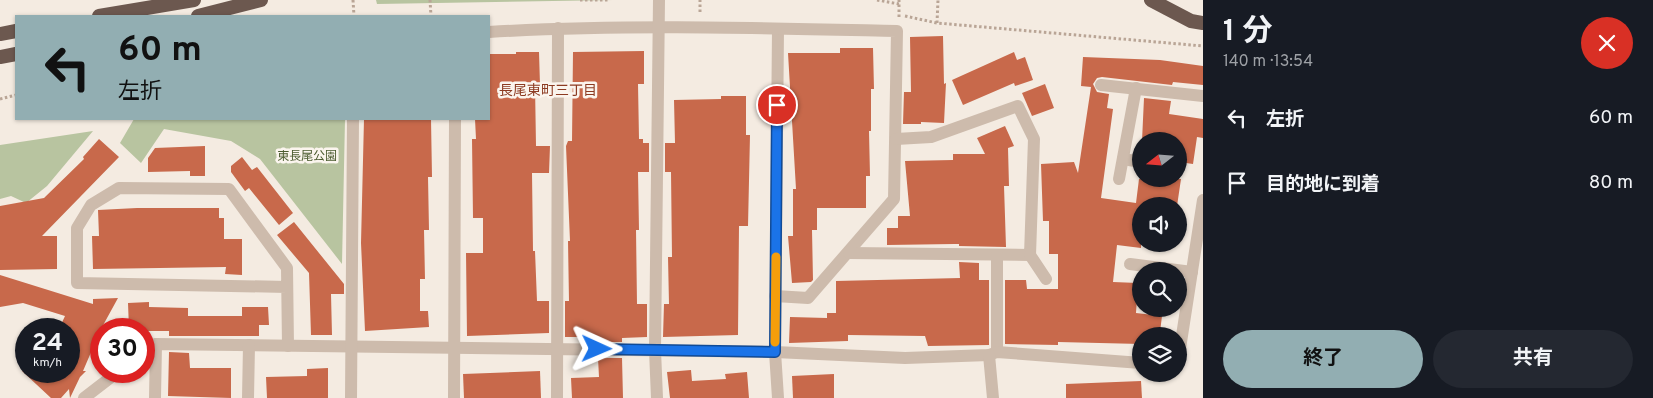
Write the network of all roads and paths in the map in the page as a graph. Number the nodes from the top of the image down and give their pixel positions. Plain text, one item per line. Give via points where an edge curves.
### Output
1 (194, 0) edge
2 (261, 0) edge
3 (353, 0) edge
4 (430, 0) edge
5 (580, 0) edge
6 (610, 0) edge
7 (659, 0) edge
8 (877, 0) edge
9 (938, 0) edge
10 (1151, 0) edge
11 (899, 4) dead end
12 (105, 15) edge
13 (202, 15) edge
14 (354, 15) edge
15 (431, 15) edge
16 (936, 23) dead end
17 (1203, 23) edge
18 (558, 28) junction
19 (660, 28) junction
20 (778, 29) junction
21 (15, 31) edge
22 (490, 32) edge
23 (0, 34) edge
24 (15, 54) edge
25 (0, 57) edge
26 (1101, 85) dead end
27 (1136, 88) junction
28 (15, 95) edge
29 (1203, 96) edge
30 (0, 99) edge
31 (353, 120) edge
32 (455, 120) edge
33 (896, 139) junction
34 (1123, 159) junction
35 (1132, 160) edge
36 (1119, 179) dead end
37 (1203, 200) edge
38 (849, 253) junction
39 (997, 255) junction
40 (1030, 256) junction
41 (1130, 264) dead end
42 (1192, 272) junction
43 (1046, 279) dead end
44 (287, 286) junction
45 (775, 296) junction
46 (1183, 327) edge
47 (156, 344) joint
48 (249, 345) junction
49 (288, 346) junction
50 (352, 346) junction
51 (454, 348) junction
52 (559, 349) junction
53 (655, 350) junction
54 (775, 352) junction
55 (993, 354) junction
56 (1132, 362) edge
57 (103, 383) edge
58 (84, 398) edge
59 (155, 398) edge
60 (248, 398) edge
61 (351, 398) edge
62 (454, 398) edge
63 (557, 398) edge
64 (657, 398) edge
65 (778, 398) edge
66 (992, 398) edge

1 - 12 highway
2 - 13 highway
3 - 14 path
4 - 15 path
5 - 6 path
7 - 19 street
8 - 11 path
9 - 16 path
10 - 17 highway via 1191,21
18 - 19 street
18 - 22 street
18 - 52 street
19 - 20 street
19 - 53 street
20 - 33 street via 898,31
20 - 45 street
21 - 23 highway
24 - 25 highway
26 - 27 street
27 - 29 street
27 - 34 street
28 - 30 path
31 - 50 street
32 - 51 street
33 - 38 street via 894,199
33 - 40 street via 931,137 1018,106 1034,139
34 - 35 street
34 - 36 street
37 - 42 street
38 - 39 street
38 - 45 street via 808,298
39 - 40 street
39 - 55 street
40 - 43 street
41 - 42 street
42 - 46 street
44 - 44 street via 287,268 229,189 119,188 92,205 77,228 77,283
44 - 49 street
45 - 54 street
47 - 48 street
47 - 59 street
48 - 49 street
48 - 60 street
49 - 50 street
50 - 51 street
50 - 61 street
51 - 52 street
51 - 62 street
52 - 53 street
52 - 63 street
53 - 54 street
53 - 64 street
54 - 55 street via 906,358
54 - 65 street
55 - 56 street
55 - 66 street
57 - 58 street

